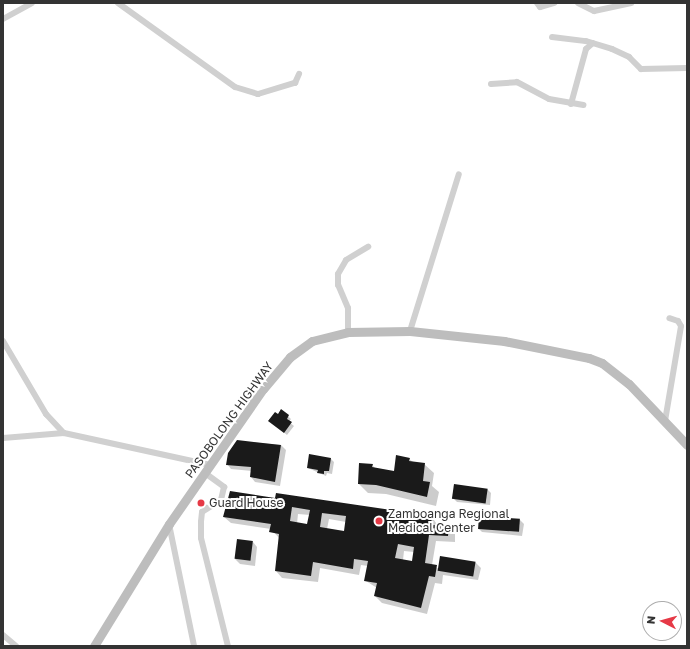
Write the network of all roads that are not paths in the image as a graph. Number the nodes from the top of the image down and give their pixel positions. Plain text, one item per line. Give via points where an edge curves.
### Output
1 (32, 3) edge
2 (118, 3) edge
3 (537, 3) edge
4 (554, 3) edge
5 (578, 3) edge
6 (631, 3) edge
7 (3, 19) edge
8 (552, 37) dead end
9 (593, 43) junction
10 (687, 68) edge
11 (299, 74) dead end
12 (491, 84) dead end
13 (571, 104) junction
14 (583, 106) dead end
15 (458, 174) dead end
16 (368, 247) dead end
17 (669, 318) dead end
18 (410, 331) junction
19 (348, 332) junction
20 (3, 341) edge
21 (665, 421) junction
22 (64, 432) junction
23 (3, 438) edge
24 (687, 445) edge
25 (211, 465) junction
26 (205, 473) junction
27 (169, 524) junction
28 (4, 637) edge
29 (16, 646) edge
30 (94, 646) edge
31 (194, 646) edge
32 (228, 646) edge

1 - 7 street
2 - 11 street via 235,88 258,94 295,83
3 - 4 street via 540,7
5 - 6 street via 594,11
8 - 9 street
9 - 10 street via 623,53 641,69
9 - 13 street via 586,49
12 - 13 street via 517,82 549,99
13 - 14 street
15 - 18 street
16 - 19 street via 346,260 338,274 338,284 348,308
17 - 21 street via 678,321 681,326
18 - 19 street, PASOBOLONG HIGHWAY
18 - 21 street, PASOBOLONG HIGHWAY via 504,341 588,358 616,373
19 - 25 street, PASOBOLONG HIGHWAY via 312,341 290,357 263,389
20 - 22 street via 46,414
21 - 24 street, PASOBOLONG HIGHWAY
22 - 23 street
22 - 25 street
25 - 26 street, PASOBOLONG HIGHWAY
26 - 27 street, PASOBOLONG HIGHWAY
26 - 32 street via 224,487 217,504 202,512 201,527 219,617
27 - 30 street, PASOBOLONG HIGHWAY
27 - 31 street
28 - 29 street

